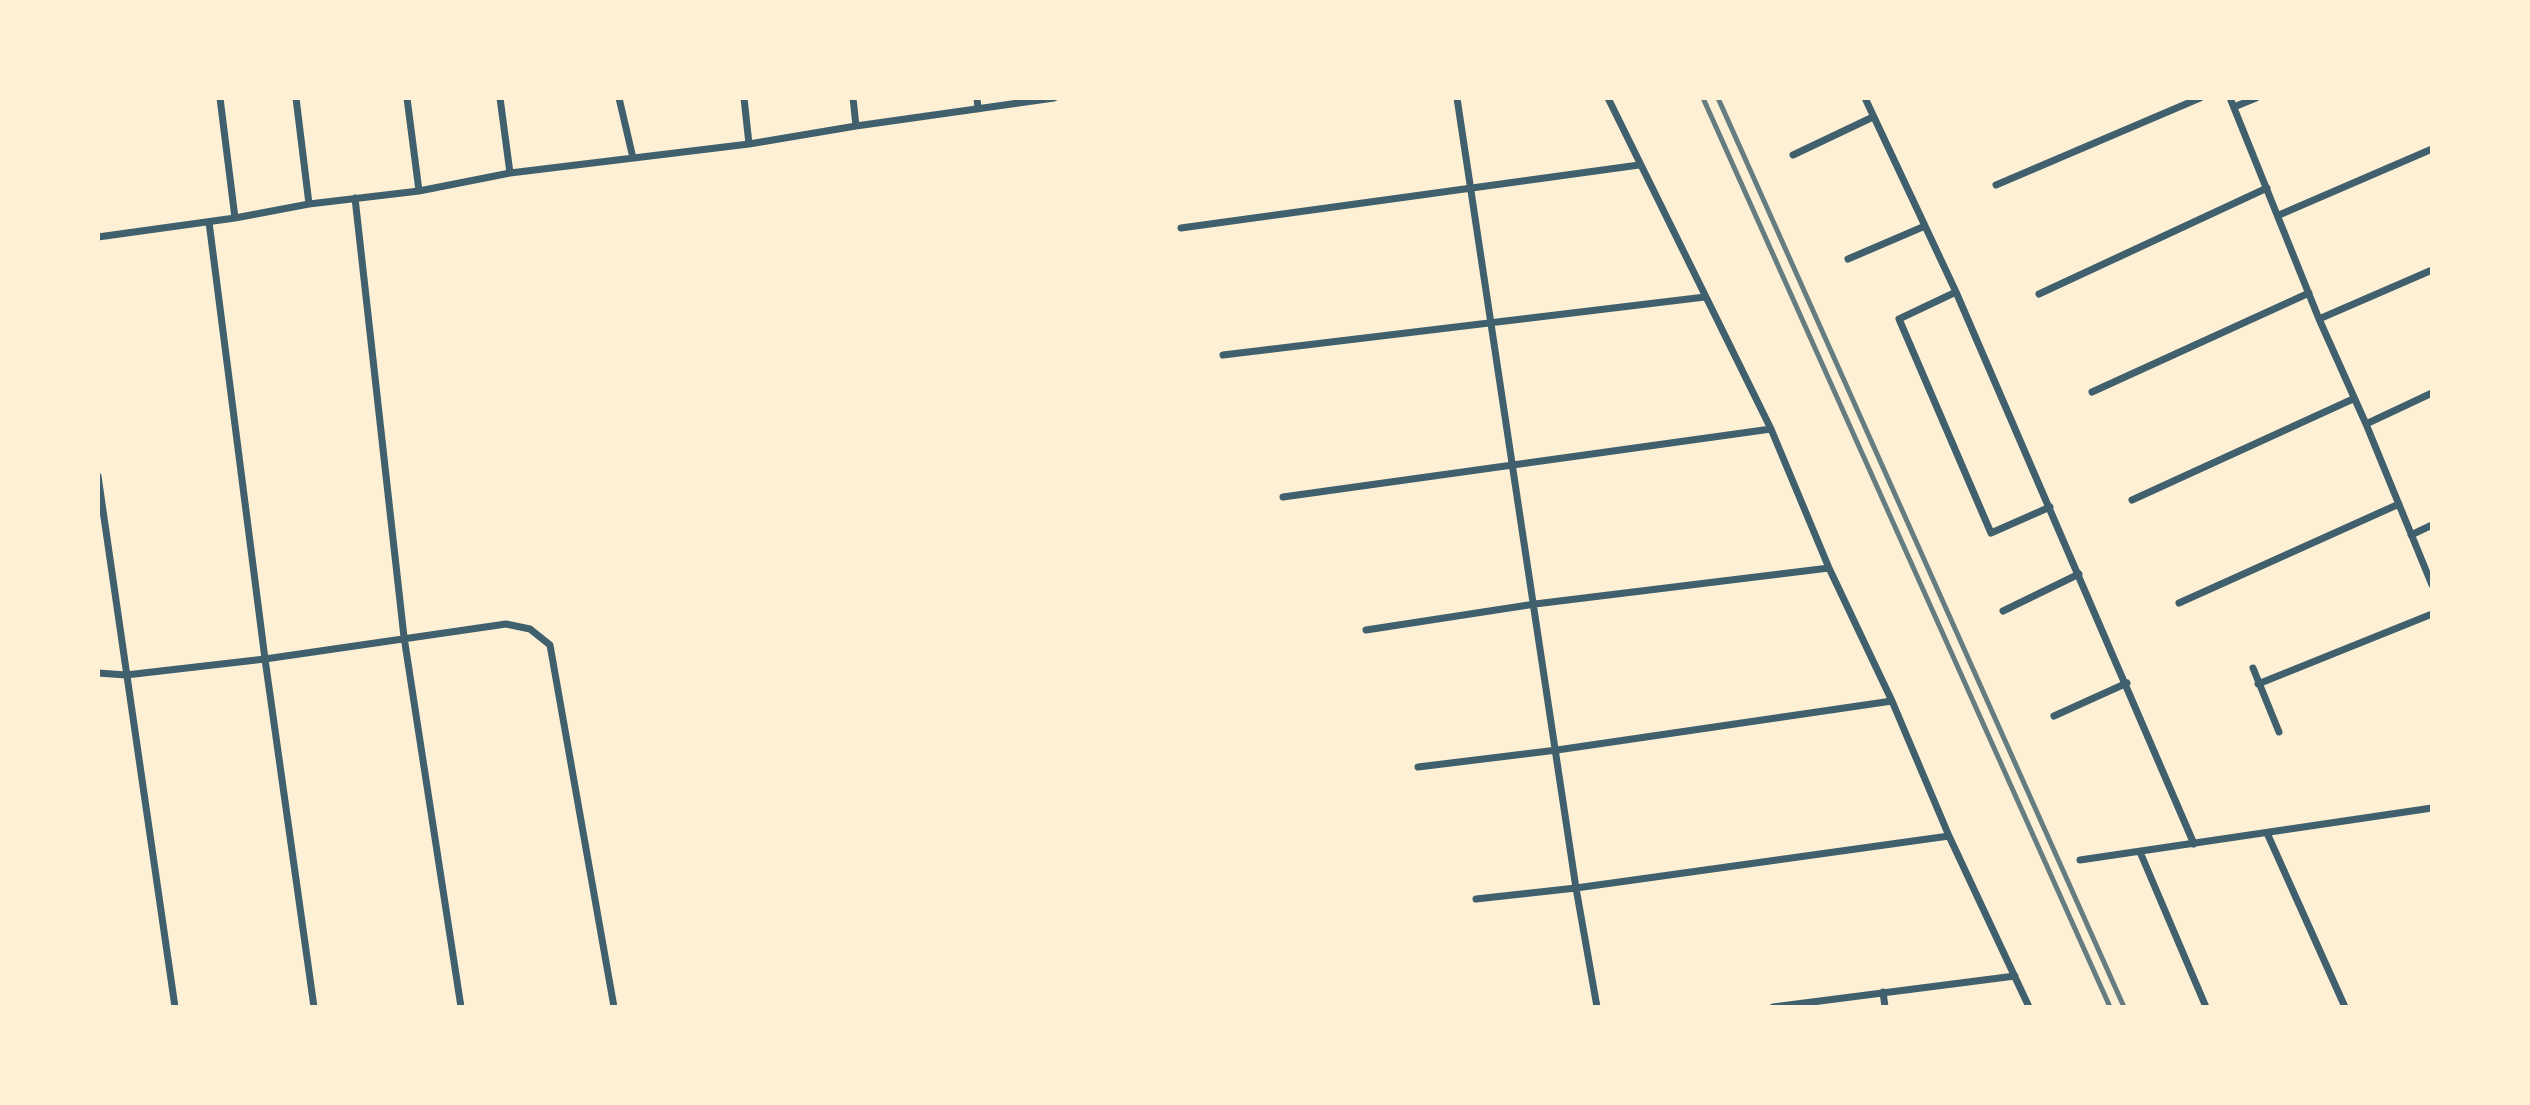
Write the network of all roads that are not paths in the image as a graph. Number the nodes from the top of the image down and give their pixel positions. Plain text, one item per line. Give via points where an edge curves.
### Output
1 (220, 98) edge
2 (296, 98) edge
3 (407, 98) edge
4 (500, 98) edge
5 (619, 98) edge
6 (744, 98) edge
7 (853, 98) edge
8 (977, 98) edge
9 (1054, 98) edge
10 (1457, 98) edge
11 (1608, 98) edge
12 (1865, 98) edge
13 (2200, 98) edge
14 (2230, 98) edge
15 (2256, 98) edge
16 (2234, 107) junction
17 (978, 108) junction
18 (1873, 117) junction
19 (856, 126) junction
20 (749, 144) junction
21 (2432, 149) edge
22 (1793, 155) dead end
23 (633, 158) junction
24 (1639, 165) junction
25 (510, 173) junction
26 (1996, 185) dead end
27 (1471, 188) junction
28 (2267, 188) junction
29 (419, 191) junction
30 (355, 198) junction
31 (309, 204) junction
32 (2279, 215) junction
33 (235, 218) junction
34 (209, 222) junction
35 (1925, 226) junction
36 (1181, 228) dead end
37 (98, 237) edge
38 (1848, 259) dead end
39 (2432, 270) edge
40 (1956, 292) junction
41 (2308, 293) junction
42 (2039, 294) dead end
43 (1704, 297) junction
44 (2319, 319) junction
45 (1492, 322) junction
46 (1223, 355) dead end
47 (2092, 392) dead end
48 (2432, 393) edge
49 (2353, 399) junction
50 (2366, 424) junction
51 (1771, 429) junction
52 (1514, 464) junction
53 (98, 476) edge
54 (1283, 497) dead end
55 (2132, 500) dead end
56 (2399, 504) junction
57 (2050, 507) junction
58 (2432, 525) edge
59 (2411, 535) junction
60 (1829, 568) junction
61 (2079, 575) junction
62 (2432, 585) edge
63 (2179, 603) dead end
64 (1535, 604) junction
65 (2003, 611) dead end
66 (2432, 614) edge
67 (1366, 630) dead end
68 (404, 637) junction
69 (265, 659) junction
70 (2253, 668) dead end
71 (98, 673) edge
72 (126, 675) junction
73 (2127, 683) junction
74 (2259, 684) junction
75 (1892, 701) junction
76 (2054, 716) dead end
77 (2279, 732) dead end
78 (1558, 750) junction
79 (1418, 767) dead end
80 (2432, 808) edge
81 (2267, 833) junction
82 (1949, 836) junction
83 (2194, 844) junction
84 (2140, 852) junction
85 (2080, 860) dead end
86 (1576, 888) junction
87 (1476, 899) dead end
88 (2015, 976) junction
89 (1883, 992) junction
90 (175, 1007) edge
91 (314, 1007) edge
92 (461, 1007) edge
93 (614, 1007) edge
94 (1597, 1007) edge
95 (1773, 1007) edge
96 (1885, 1007) edge
97 (2029, 1007) edge
98 (2206, 1007) edge
99 (2346, 1007) edge

1 - 33 street
2 - 31 street
3 - 29 street
4 - 25 street
5 - 23 street
6 - 20 street
7 - 19 street
8 - 17 street
9 - 17 street
10 - 27 street
11 - 24 street
12 - 18 street
13 - 26 street
14 - 16 street
15 - 16 street
16 - 28 street
17 - 19 street
18 - 22 street
18 - 35 street
19 - 20 street
20 - 23 street
21 - 32 street
23 - 25 street
24 - 27 street
24 - 43 street
25 - 29 street
27 - 36 street
27 - 45 street
28 - 32 street
28 - 42 street
29 - 30 street
30 - 31 street
30 - 68 street
31 - 33 street
32 - 41 street
33 - 34 street
34 - 37 street
34 - 69 street
35 - 38 street
35 - 40 street
39 - 44 street
40 - 57 street
40 - 57 street via 1899,319 1986,522 1991,533
41 - 44 street
41 - 47 street
43 - 45 street
43 - 51 street
44 - 49 street
45 - 46 street
45 - 52 street
48 - 50 street
49 - 50 street
49 - 55 street
50 - 56 street
51 - 52 street
51 - 60 street
52 - 54 street
52 - 64 street
53 - 72 street
56 - 59 street
56 - 63 street
57 - 61 street
58 - 59 street
59 - 62 street
60 - 64 street
60 - 75 street
61 - 65 street
61 - 73 street
64 - 67 street
64 - 78 street
66 - 74 street
68 - 69 street
68 - 92 street
68 - 93 street via 506,624 530,629 550,645
69 - 72 street
69 - 91 street
70 - 74 street
71 - 72 street
72 - 90 street
73 - 76 street
73 - 83 street
74 - 77 street
75 - 78 street
75 - 82 street
78 - 79 street
78 - 86 street
80 - 81 street
81 - 83 street
81 - 99 street
82 - 86 street
82 - 88 street
83 - 84 street
84 - 85 street
84 - 98 street
86 - 87 street
86 - 94 street
88 - 89 street
88 - 97 street
89 - 95 street
89 - 96 street

